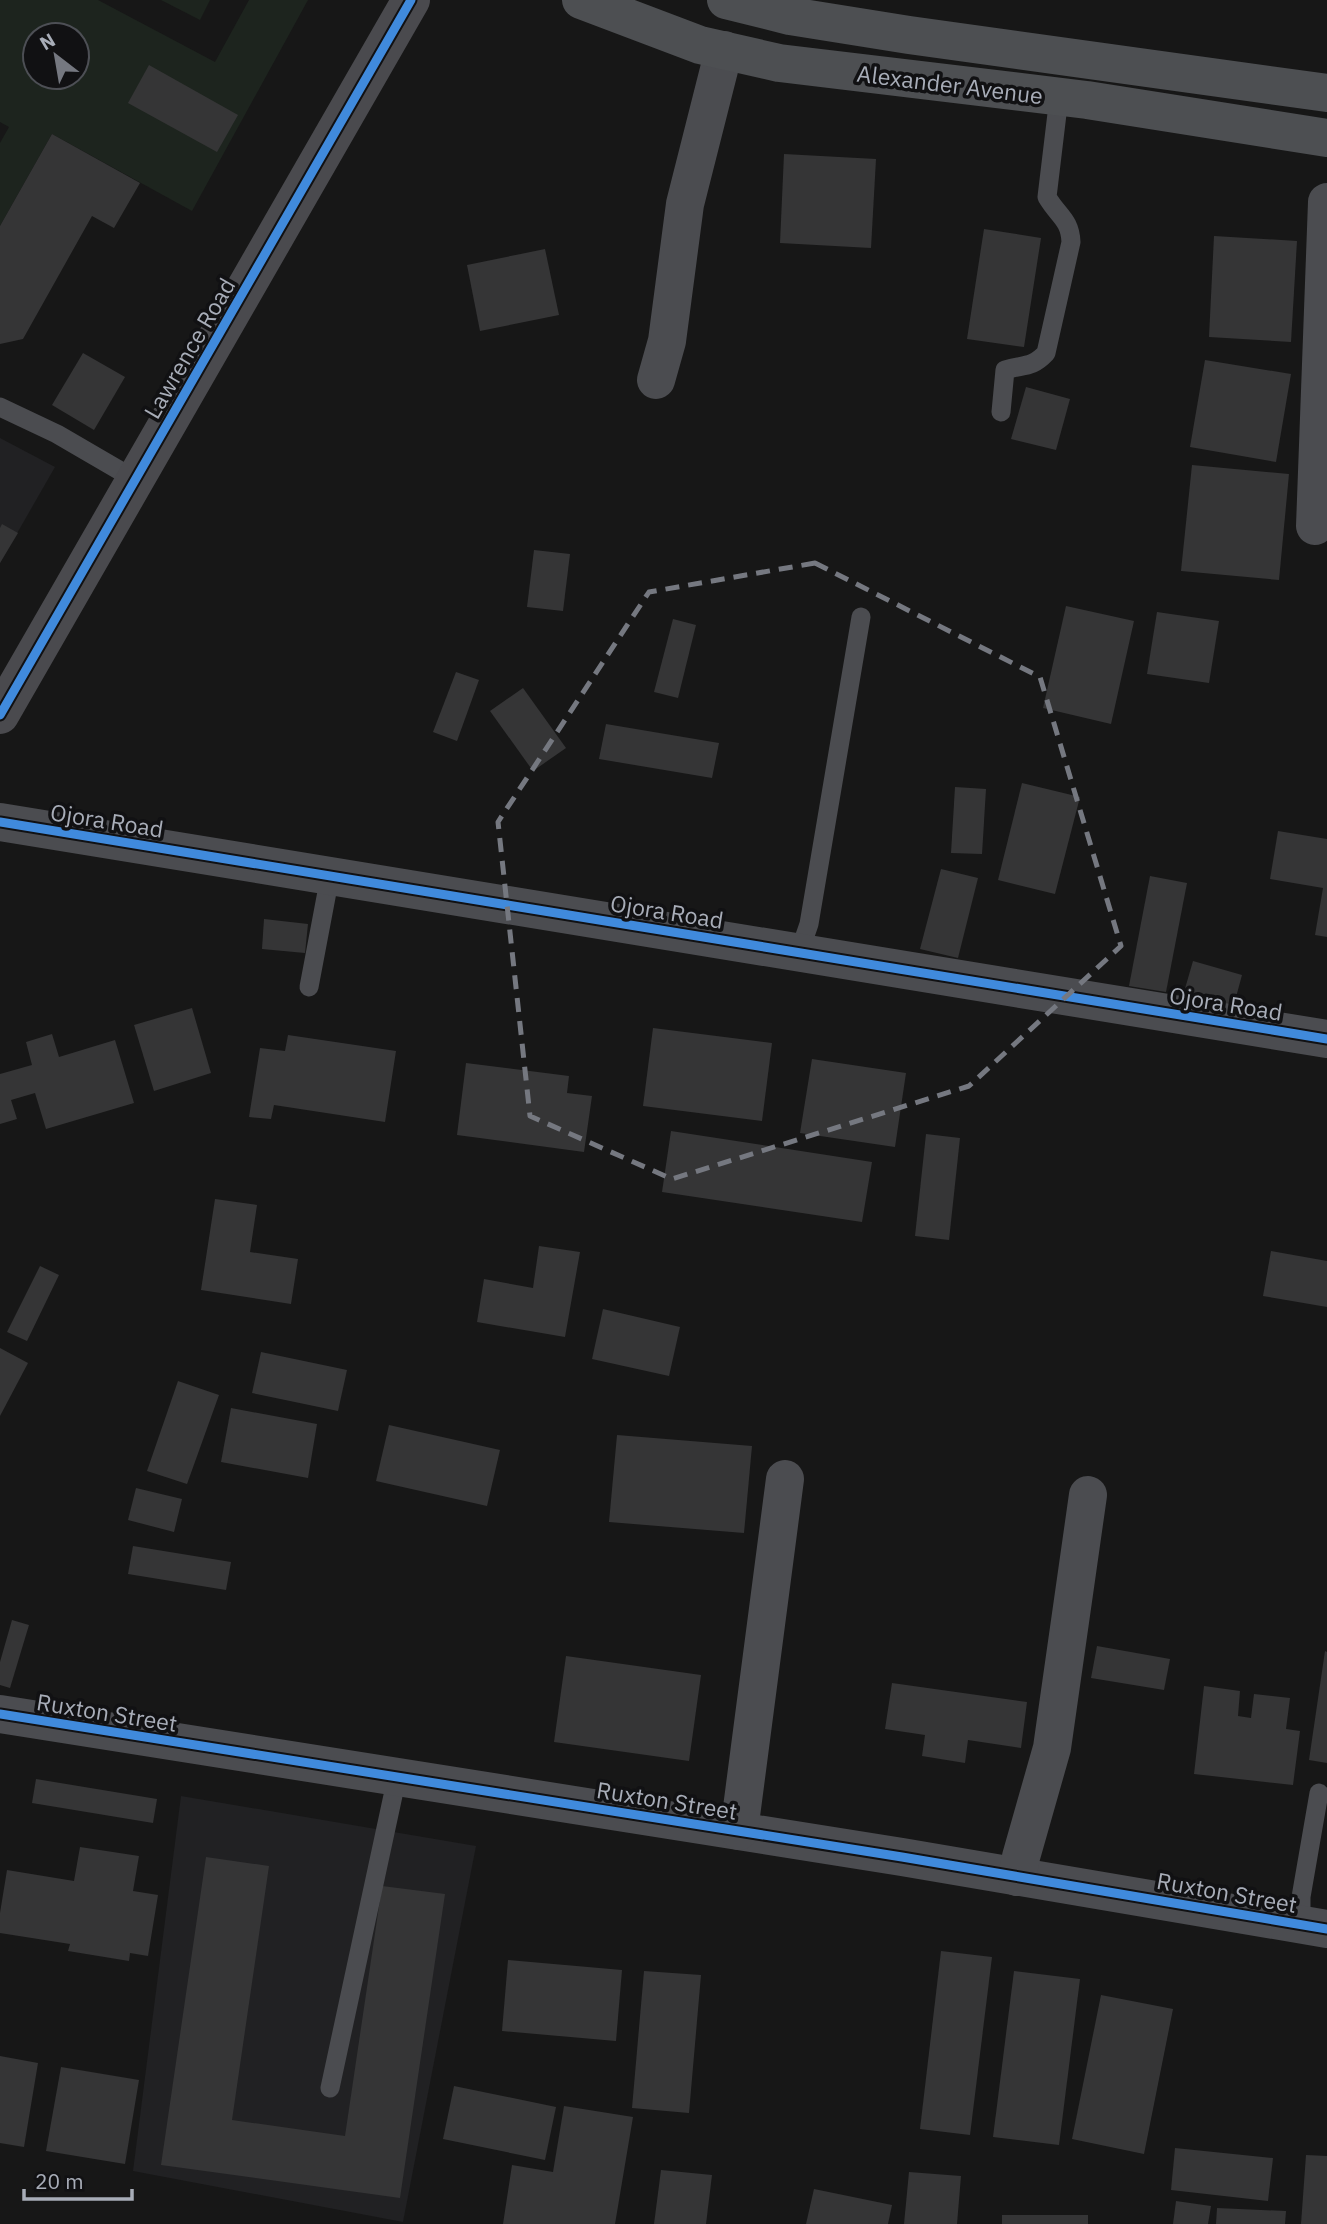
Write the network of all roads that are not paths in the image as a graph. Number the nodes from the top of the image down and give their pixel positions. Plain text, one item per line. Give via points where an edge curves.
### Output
1 (411, 0) edge
2 (581, 0) edge
3 (726, 0) edge
4 (724, 50) junction
5 (1327, 93) edge
6 (1059, 97) junction
7 (1327, 138) edge
8 (1327, 202) edge
9 (656, 380) dead end
10 (0, 407) edge
11 (1001, 412) dead end
12 (136, 480) junction
13 (1315, 526) dead end
14 (861, 617) dead end
15 (0, 715) edge
16 (0, 822) edge
17 (330, 876) junction
18 (799, 953) junction
19 (309, 987) dead end
20 (1327, 1039) edge
21 (785, 1479) dead end
22 (1088, 1495) dead end
23 (0, 1714) edge
24 (397, 1777) junction
25 (1319, 1793) dead end
26 (739, 1831) junction
27 (1017, 1877) junction
28 (1314, 1927) edge
29 (330, 2088) dead end

1 - 12 street, Lawrence Road
2 - 4 main road, Alexander Avenue
3 - 5 main road, Alexander Avenue via 790,16 909,35
4 - 6 main road, Alexander Avenue via 805,66
4 - 9 street via 685,204 667,341
6 - 7 main road, Alexander Avenue
6 - 11 lane via 1047,197 1066,219 1071,242 1046,353 1027,367 1005,370
8 - 13 street
10 - 12 lane
12 - 15 street, Lawrence Road
14 - 18 lane via 809,924
16 - 17 street, Ojora Road
17 - 18 street, Ojora Road
17 - 19 lane
18 - 20 street, Ojora Road
21 - 26 street
22 - 27 street via 1052,1748
23 - 24 street, Ruxton Street
24 - 26 street, Ruxton Street
24 - 29 lane
25 - 28 lane via 1301,1897
26 - 27 street, Ruxton Street
27 - 28 street, Ruxton Street

